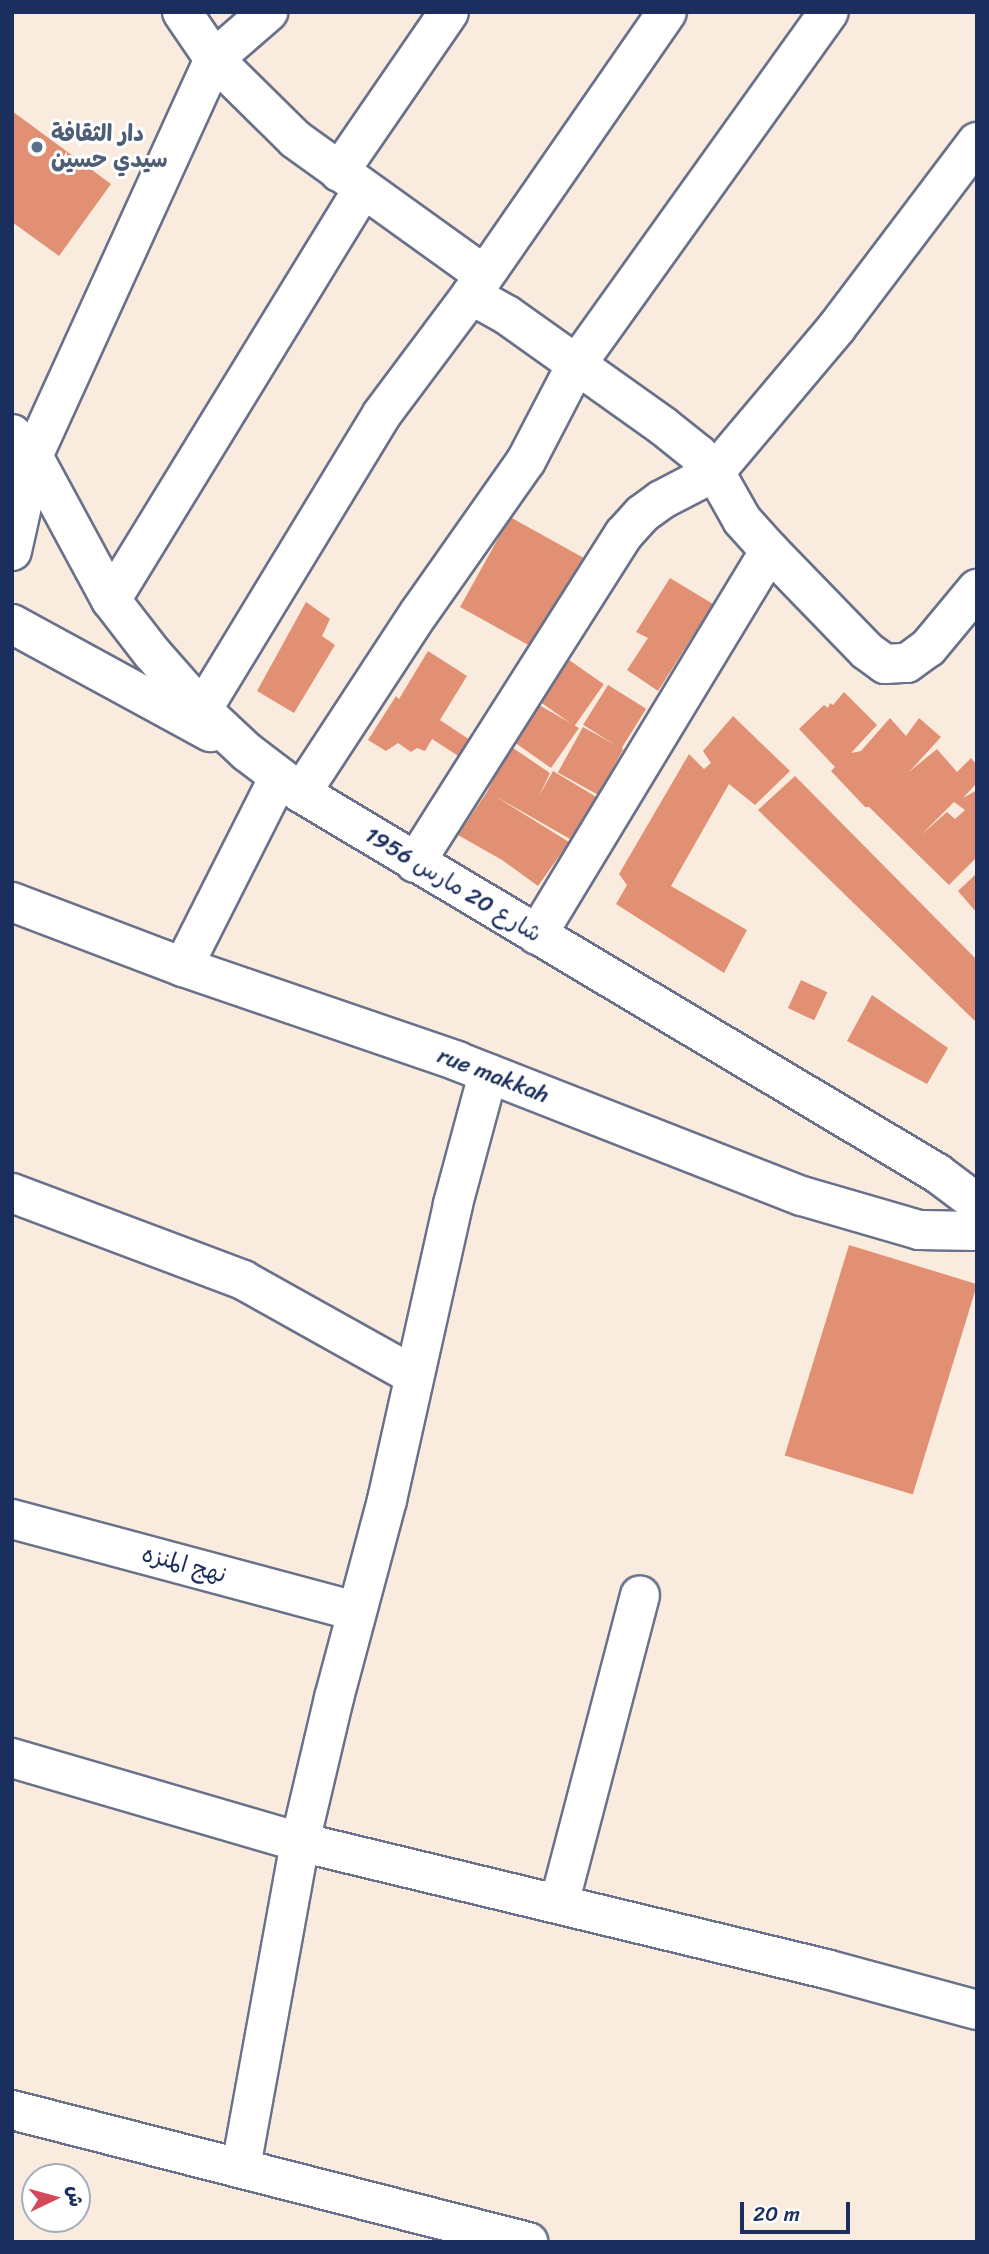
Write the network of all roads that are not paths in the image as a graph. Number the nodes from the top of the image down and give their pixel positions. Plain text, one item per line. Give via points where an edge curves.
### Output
1 (182, 12) edge
2 (268, 12) edge
3 (449, 12) edge
4 (667, 12) edge
5 (829, 12) edge
6 (214, 59) junction
7 (977, 142) edge
8 (351, 181) junction
9 (477, 285) junction
10 (576, 365) junction
11 (22, 445) edge
12 (715, 472) junction
13 (12, 551) edge
14 (770, 551) junction
15 (977, 589) edge
16 (111, 600) junction
17 (12, 624) edge
18 (202, 710) junction
19 (247, 752) junction
20 (290, 785) junction
21 (415, 863) junction
22 (12, 902) edge
23 (537, 935) junction
24 (183, 967) junction
25 (488, 1073) junction
26 (12, 1193) edge
27 (977, 1203) edge
28 (977, 1231) edge
29 (413, 1375) junction
30 (12, 1519) edge
31 (640, 1595) dead end
32 (356, 1611) junction
33 (12, 1758) edge
34 (300, 1842) junction
35 (559, 1904) junction
36 (977, 2010) edge
37 (12, 2110) edge
38 (241, 2167) junction
39 (527, 2242) edge

1 - 6 street
2 - 6 street
3 - 8 street
4 - 9 street
5 - 10 street
6 - 8 street via 295,138
6 - 11 street
7 - 12 street via 837,327
8 - 9 street
8 - 16 street
9 - 10 street via 507,315
9 - 18 street via 382,414
10 - 12 street via 663,426
10 - 20 street via 526,461
11 - 13 street
11 - 16 street, شارع 20 مارس 1956
12 - 14 street via 742,520
12 - 21 street via 661,500 624,534
14 - 15 street via 885,664 906,663 929,648
14 - 23 street
16 - 18 street, شارع 20 مارس 1956
17 - 19 street
18 - 19 street, شارع 20 مارس 1956
19 - 20 street, شارع 20 مارس 1956
20 - 21 street, شارع 20 مارس 1956
20 - 24 street
21 - 23 street, شارع 20 مارس 1956
22 - 24 street, rue makkah
23 - 27 street, شارع 20 مارس 1956 via 937,1173
24 - 25 street, rue makkah
25 - 28 street, rue makkah via 803,1196 919,1230
25 - 29 street
26 - 29 street via 243,1280
29 - 32 street via 387,1500
30 - 32 street, نهج المنزه
31 - 35 street
32 - 34 street
33 - 34 street
34 - 35 street
34 - 38 street
35 - 36 street
37 - 38 street
38 - 39 street

